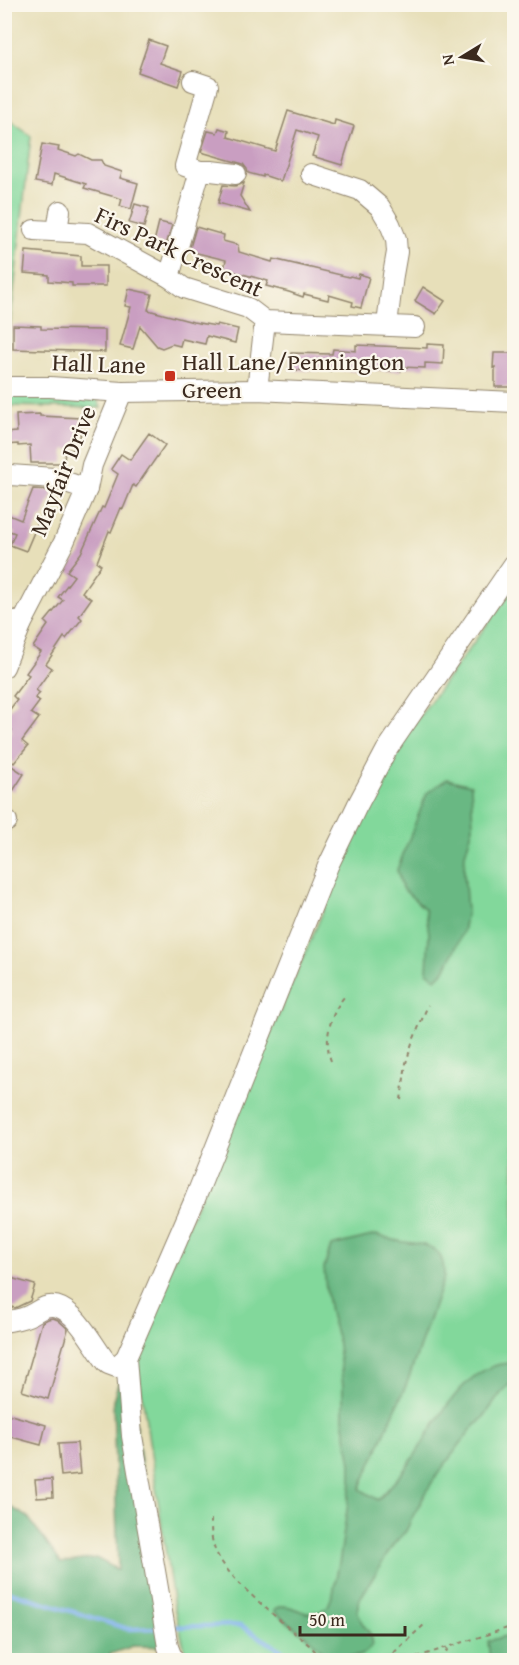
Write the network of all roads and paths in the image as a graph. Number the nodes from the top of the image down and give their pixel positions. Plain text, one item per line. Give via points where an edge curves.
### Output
1 (192, 81) dead end
2 (200, 171) junction
3 (236, 174) dead end
4 (310, 174) dead end
5 (60, 211) dead end
6 (34, 230) dead end
7 (57, 231) junction
8 (169, 278) junction
9 (265, 321) junction
10 (387, 325) junction
11 (415, 327) dead end
12 (4, 387) edge
13 (257, 390) junction
14 (123, 392) junction
15 (514, 402) edge
16 (4, 477) edge
17 (87, 489) junction
18 (514, 564) edge
19 (13, 621) edge
20 (4, 667) edge
21 (346, 995) dead end
22 (428, 1005) dead end
23 (331, 1061) dead end
24 (401, 1100) dead end
25 (4, 1322) edge
26 (126, 1358) junction
27 (211, 1519) dead end
28 (426, 1623) dead end
29 (514, 1626) edge
30 (449, 1647) junction
31 (387, 1659) junction
32 (173, 1660) edge
33 (321, 1660) edge
34 (354, 1660) edge
35 (441, 1660) edge

1 - 2 street via 208,86 185,166
2 - 3 street
2 - 8 street
4 - 10 street via 360,190 380,207 390,224 397,252
5 - 7 street
6 - 7 street, Firs Park Crescent
7 - 8 street, Firs Park Crescent via 88,233
8 - 9 street, Firs Park Crescent via 184,288 248,308
9 - 10 street, Firs Park Crescent
9 - 13 street, Firs Park Crescent
10 - 11 street, Firs Park Crescent
12 - 14 street, Hall Lane
13 - 14 street, Hall Lane
13 - 15 street, Hall Lane
14 - 17 street, Mayfair Drive via 92,465
16 - 17 street via 54,478
17 - 19 street, Mayfair Drive via 64,542
18 - 26 street via 386,751 357,806 328,866 193,1204
19 - 20 street, Mayfair Drive
21 - 23 path via 333,1017 327,1039
22 - 24 path via 406,1063
25 - 26 street via 31,1315 46,1306 58,1306 75,1317 108,1364 116,1367
26 - 32 street via 132,1436
27 - 33 path via 214,1547 232,1575
28 - 31 path
29 - 30 path
30 - 31 path via 414,1658
30 - 35 path
31 - 34 path

